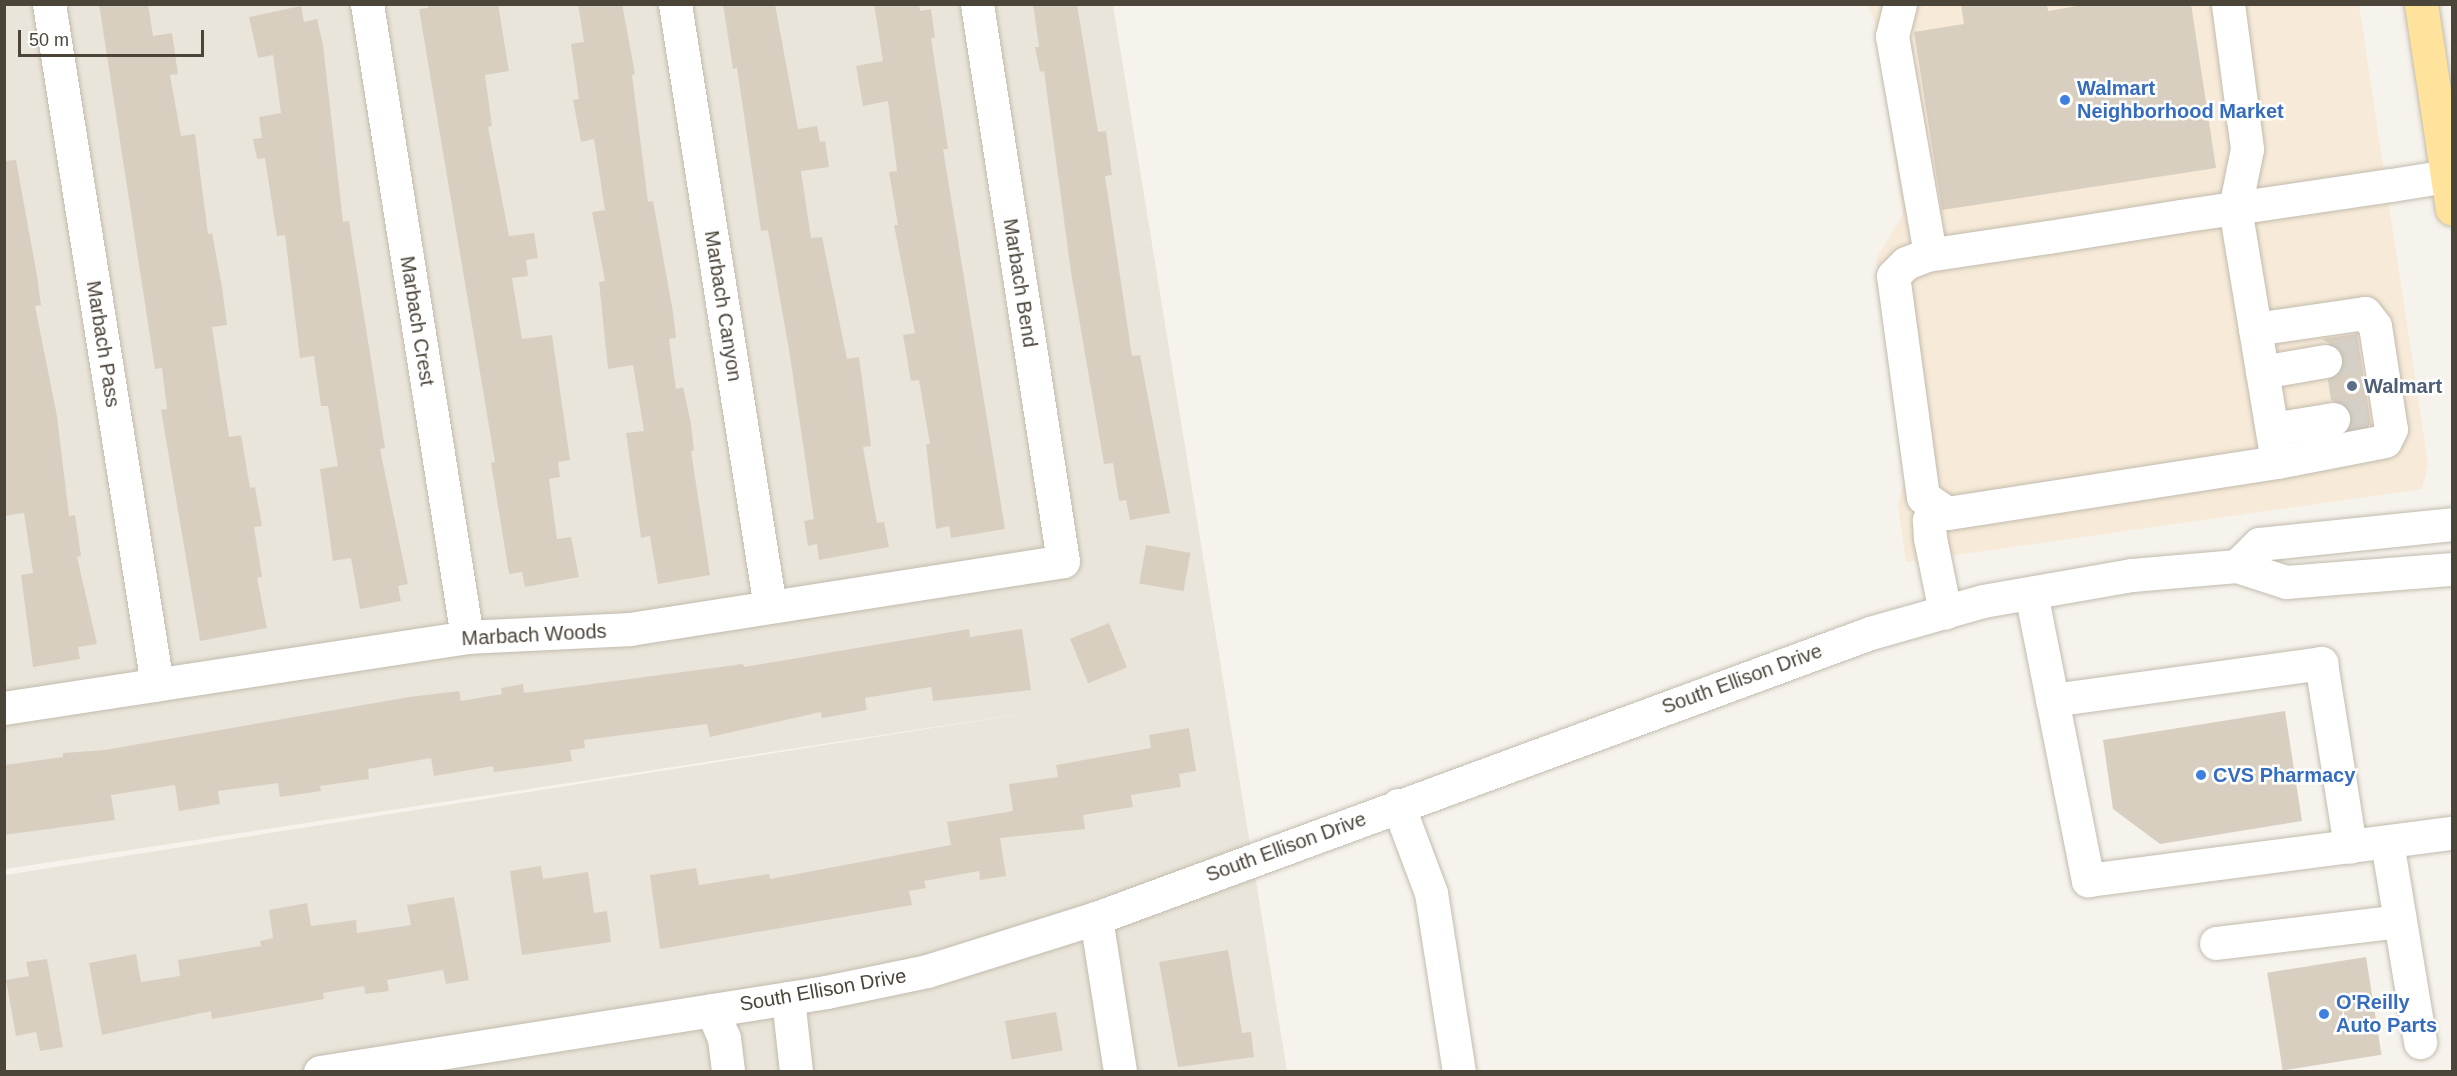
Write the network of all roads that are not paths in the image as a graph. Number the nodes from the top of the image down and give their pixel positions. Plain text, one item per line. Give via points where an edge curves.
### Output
1 (50, 4) edge
2 (367, 4) edge
3 (675, 4) edge
4 (977, 4) edge
5 (1900, 4) edge
6 (2228, 4) edge
7 (2421, 4) edge
8 (2448, 176) junction
9 (2235, 208) junction
10 (2452, 209) edge
11 (1930, 254) junction
12 (2255, 329) junction
13 (2325, 361) tunnel mouth
14 (2262, 372) junction
15 (2333, 419) tunnel mouth
16 (2272, 429) junction
17 (2277, 462) junction
18 (1936, 506) junction
19 (2452, 524) edge
20 (1063, 561) joint
21 (2237, 566) junction
22 (2452, 569) edge
23 (2031, 593) junction
24 (770, 607) junction
25 (1945, 612) junction
26 (467, 637) junction
27 (157, 684) junction
28 (2052, 700) junction
29 (4, 708) edge
30 (1398, 805) junction
31 (2452, 833) edge
32 (2387, 842) junction
33 (2350, 847) junction
34 (1096, 918) junction
35 (2400, 921) junction
36 (2216, 943) dead end
37 (788, 998) junction
38 (712, 1010) junction
39 (2420, 1042) dead end
40 (320, 1071) edge
41 (728, 1071) edge
42 (796, 1071) edge
43 (1120, 1071) edge
44 (1459, 1071) edge

1 - 27 street, Marbach Pass
2 - 26 street, Marbach Crest
3 - 24 street, Marbach Canyon
4 - 20 street, Marbach Bend
5 - 11 street via 1892,36
6 - 9 street via 2247,149
7 - 8 main road
8 - 9 street
8 - 10 main road
9 - 11 street
9 - 12 street
11 - 18 street via 1906,263 1893,276 1923,497
12 - 14 street
12 - 17 street via 2365,313 2375,326 2374,352 2383,411 2391,429 2385,441
13 - 14 street
14 - 16 street
15 - 16 street
16 - 17 street
17 - 18 street via 1947,513
18 - 25 street via 1929,520 1930,538
19 - 21 street via 2259,544
20 - 24 street, Marbach Woods
21 - 22 street, South Ellison Drive via 2286,582
21 - 23 street, South Ellison Drive via 2132,576
23 - 25 street, South Ellison Drive
23 - 28 street
24 - 26 street, Marbach Woods via 630,629
25 - 30 street, South Ellison Drive via 1870,633
26 - 27 street, Marbach Woods
27 - 29 street, Marbach Woods
28 - 33 street via 2088,880
28 - 33 street via 2321,663
30 - 34 street, South Ellison Drive
30 - 44 street via 1431,893
31 - 32 street
32 - 33 street
32 - 35 street
34 - 37 street, South Ellison Drive via 927,971
34 - 43 street
35 - 36 street
35 - 39 street
37 - 38 street, South Ellison Drive
37 - 42 street
38 - 40 street, South Ellison Drive
38 - 41 street via 724,1038

